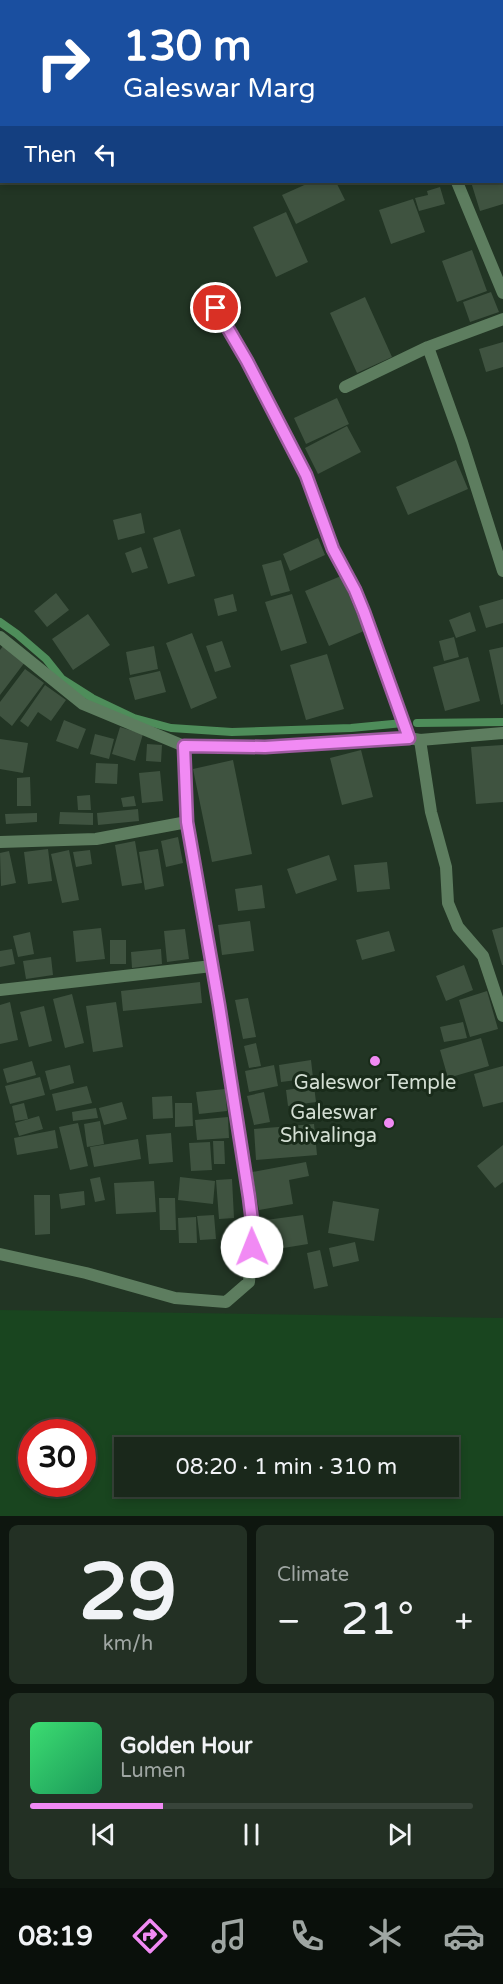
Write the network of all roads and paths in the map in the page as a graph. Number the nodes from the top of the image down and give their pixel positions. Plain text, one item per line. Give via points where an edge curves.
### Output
1 (457, 183) edge
2 (205, 290) dead end
3 (503, 293) edge
4 (503, 318) edge
5 (428, 347) junction
6 (345, 387) dead end
7 (503, 570) edge
8 (0, 637) edge
9 (503, 733) edge
10 (414, 739) junction
11 (184, 746) junction
12 (187, 822) junction
13 (0, 842) edge
14 (212, 966) junction
15 (0, 990) edge
16 (503, 1016) edge
17 (0, 1254) edge

1 - 3 street
2 - 10 street via 306,475 333,549 355,590
4 - 5 street
5 - 6 street
5 - 7 street
8 - 11 street via 83,704
9 - 10 street
10 - 11 street via 265,747
10 - 16 street via 446,867 448,903 458,927 483,956
11 - 12 street
12 - 13 street via 96,839
12 - 14 street
14 - 15 street
14 - 17 street via 253,1229 249,1282 226,1302 175,1298

